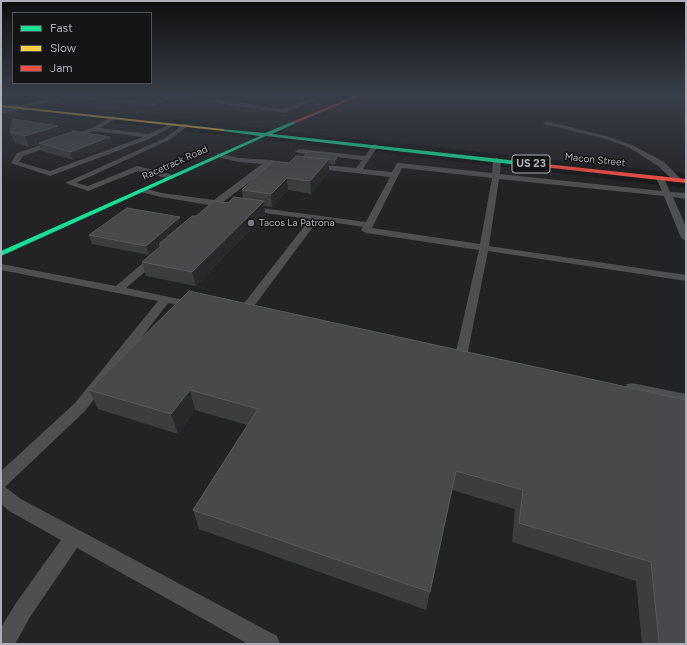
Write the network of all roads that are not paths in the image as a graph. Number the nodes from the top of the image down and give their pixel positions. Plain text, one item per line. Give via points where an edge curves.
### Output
1 (101, 125) edge
2 (172, 125) edge
3 (181, 125) edge
4 (287, 125) edge
5 (551, 125) edge
6 (186, 126) junction
7 (94, 129) junction
8 (265, 134) junction
9 (150, 136) junction
10 (310, 139) junction
11 (375, 146) junction
12 (220, 155) junction
13 (366, 158) junction
14 (497, 160) junction
15 (116, 162) junction
16 (269, 162) junction
17 (281, 163) edge
18 (304, 165) edge
19 (137, 168) junction
20 (358, 171) junction
21 (395, 175) junction
22 (496, 176) junction
23 (170, 177) junction
24 (660, 178) junction
25 (682, 181) edge
26 (143, 190) junction
27 (667, 194) junction
28 (686, 196) edge
29 (216, 203) junction
30 (204, 213) edge
31 (316, 217) junction
32 (369, 225) junction
33 (686, 238) edge
34 (484, 248) junction
35 (164, 249) edge
36 (1, 254) edge
37 (1, 267) edge
38 (686, 278) edge
39 (118, 290) junction
40 (166, 299) junction
41 (204, 307) edge
42 (227, 311) edge
43 (242, 314) junction
44 (258, 317) edge
45 (447, 353) edge
46 (461, 356) junction
47 (477, 359) edge
48 (623, 387) edge
49 (686, 399) edge
50 (1, 481) edge
51 (1, 494) edge
52 (74, 537) junction
53 (3, 644) edge
54 (269, 644) edge

1 - 7 lane
2 - 9 lane
3 - 6 main road, Macon Street / US 23
4 - 8 main road, Racetrack Road
5 - 25 lane via 608,138 632,147 661,164
6 - 8 main road, Macon Street / US 23
6 - 15 lane via 167,139
7 - 9 lane
7 - 9 lane via 20,155 15,162 50,174
8 - 10 main road, Macon Street / US 23
8 - 12 main road, Racetrack Road
10 - 11 main road, Macon Street / US 23
10 - 13 lane via 297,154
11 - 13 lane
11 - 14 main road, Macon Street / US 23
12 - 16 lane via 239,160
12 - 23 main road, Racetrack Road
13 - 20 lane
14 - 22 lane
14 - 24 main road, Macon Street / US 23
15 - 19 lane
15 - 19 lane via 69,183 88,189
16 - 17 lane
16 - 29 lane
18 - 20 lane
19 - 23 lane
20 - 21 lane
21 - 22 lane via 400,165
21 - 32 lane
22 - 27 lane
22 - 34 lane
23 - 26 main road, Racetrack Road
24 - 25 main road, Macon Street / US 23
24 - 27 lane
26 - 29 lane
26 - 36 main road, Racetrack Road
27 - 28 lane
27 - 33 lane
29 - 30 lane
29 - 31 lane
31 - 32 lane
31 - 43 lane
32 - 34 lane via 366,230
34 - 38 lane
34 - 46 lane
35 - 39 lane
37 - 39 lane
39 - 40 lane
40 - 41 lane
40 - 50 lane via 80,407
42 - 43 lane
43 - 44 lane
45 - 46 lane
46 - 47 lane
48 - 49 lane
51 - 52 lane via 15,505
52 - 53 lane via 22,610
52 - 54 lane

